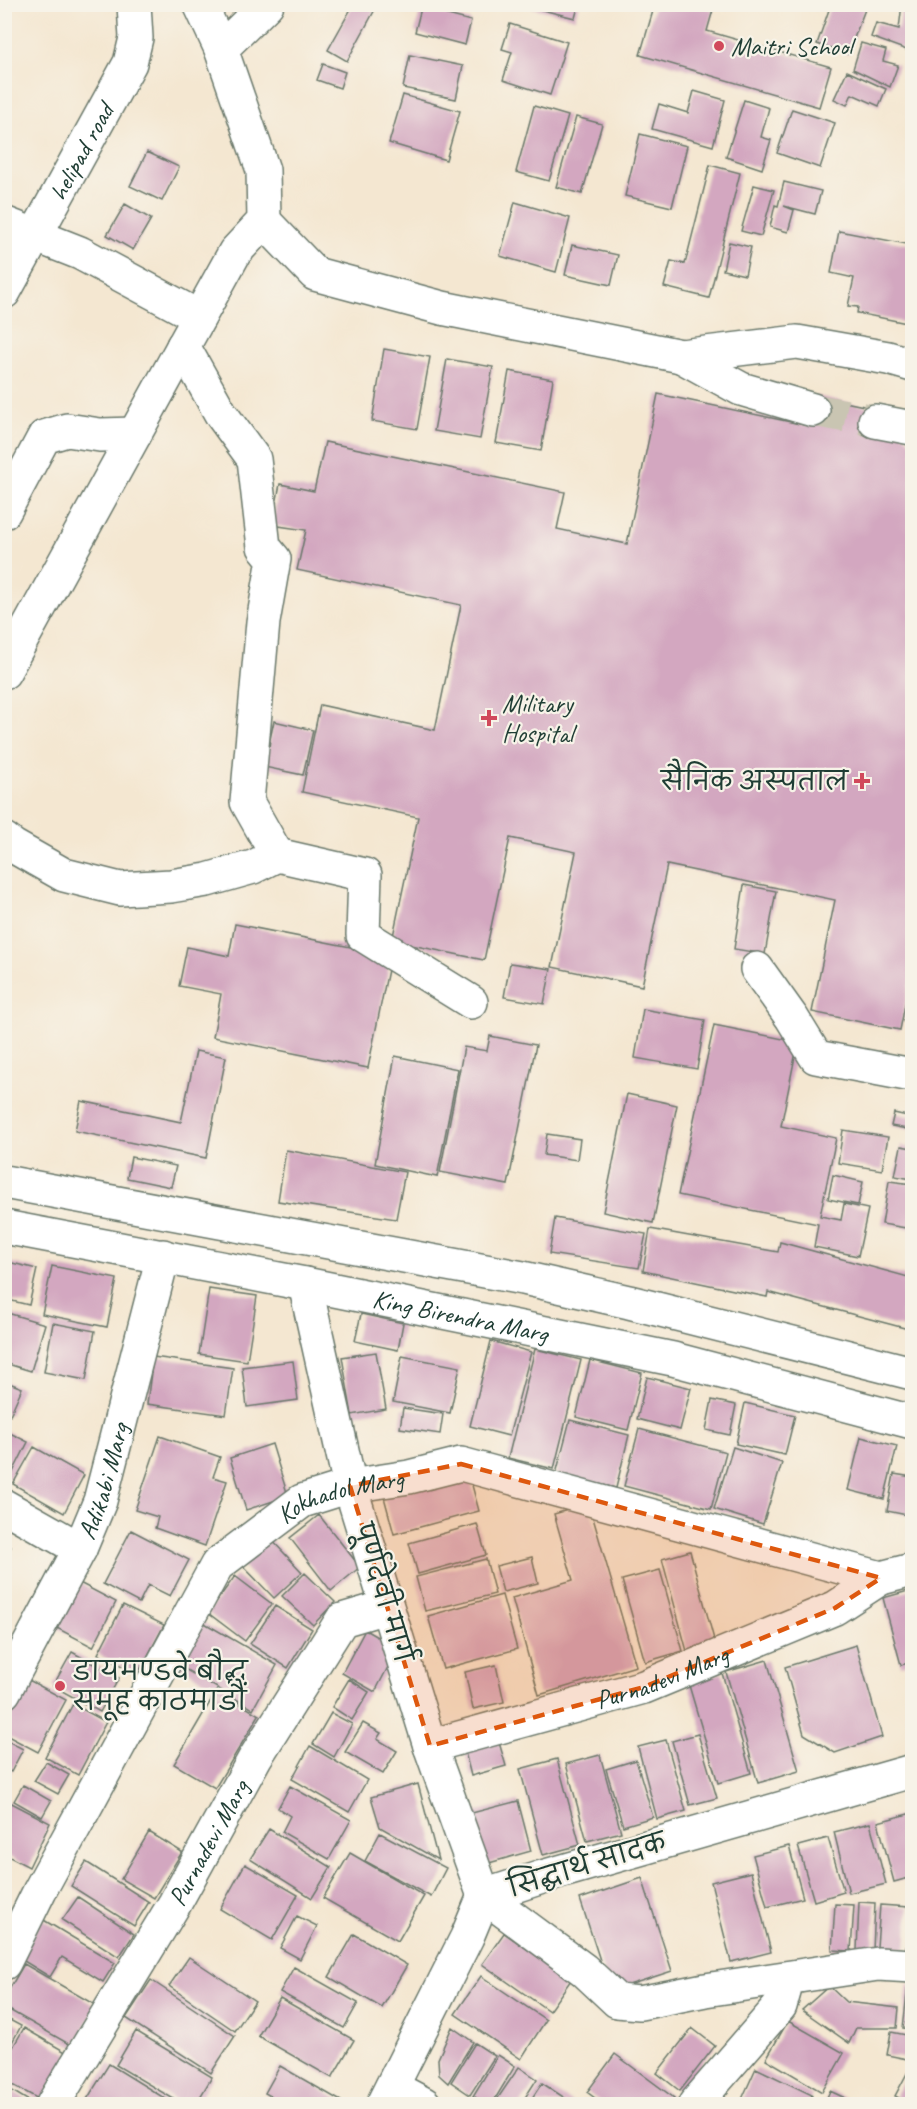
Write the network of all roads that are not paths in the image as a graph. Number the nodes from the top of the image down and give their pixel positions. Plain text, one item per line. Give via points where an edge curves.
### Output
1 (134, 4) edge
2 (200, 4) edge
3 (267, 4) edge
4 (221, 49) junction
5 (264, 221) junction
6 (4, 222) edge
7 (35, 236) junction
8 (4, 292) edge
9 (199, 317) junction
10 (183, 346) junction
11 (681, 356) junction
12 (912, 365) edge
13 (813, 410) tunnel mouth
14 (875, 421) tunnel mouth
15 (912, 428) edge
16 (135, 434) junction
17 (4, 512) edge
18 (4, 672) edge
19 (4, 838) edge
20 (277, 855) junction
21 (757, 969) dead end
22 (471, 1002) dead end
23 (912, 1074) edge
24 (4, 1182) edge
25 (4, 1227) edge
26 (163, 1256) junction
27 (305, 1284) junction
28 (912, 1373) edge
29 (912, 1422) edge
30 (350, 1486) junction
31 (4, 1506) edge
32 (80, 1549) junction
33 (912, 1570) edge
34 (881, 1578) junction
35 (386, 1606) junction
36 (4, 1692) edge
37 (430, 1746) junction
38 (912, 1771) edge
39 (484, 1896) junction
40 (4, 1963) edge
41 (912, 1966) edge
42 (788, 1978) junction
43 (388, 2096) edge
44 (53, 2104) edge
45 (424, 2104) edge
46 (695, 2104) edge

1 - 7 street, helipad road via 136,38 130,63
2 - 4 street
3 - 4 street
4 - 5 street via 263,170
5 - 9 street via 235,252
5 - 11 street via 315,274 442,308
6 - 7 street
7 - 8 street, helipad road
7 - 9 street via 80,253
9 - 10 street
10 - 16 street
10 - 20 street via 221,414 254,459 264,547 274,559 263,622 247,802
11 - 12 street via 797,342
11 - 13 street via 741,390
14 - 15 street
16 - 17 street via 100,435 67,430 44,437
16 - 18 street
19 - 20 street via 64,875 120,890 207,880 253,867
20 - 22 street via 365,875 363,935
21 - 23 street via 816,1057
24 - 28 street via 523,1278
25 - 26 street, King Birendra Marg
26 - 27 street, King Birendra Marg
26 - 32 street, Adikabi Marg via 100,1501
27 - 29 street, King Birendra Marg via 673,1359
27 - 30 street, पूर्णदेवी मार्ग
30 - 34 street, Kokhadol Marg via 461,1464
30 - 35 street, पूर्णदेवी मार्ग
30 - 40 street, Kokhadol Marg via 302,1501 217,1565
31 - 32 street
32 - 36 street, Adikabi Marg
33 - 34 street, Kokhadol Marg
34 - 37 street, Purnadevi Marg via 835,1608 644,1687
35 - 37 street, पूर्णदेवी मार्ग
35 - 44 street, Purnadevi Marg via 342,1620 255,1758 175,1903
37 - 39 street, पूर्णदेवी मार्ग
38 - 39 street, सिद्धार्थ सादक
39 - 42 street via 584,1970 617,2001 640,2003
39 - 43 street, सिद्धार्थ सादक
41 - 42 street via 878,1964
42 - 46 street via 780,2006
43 - 45 street

